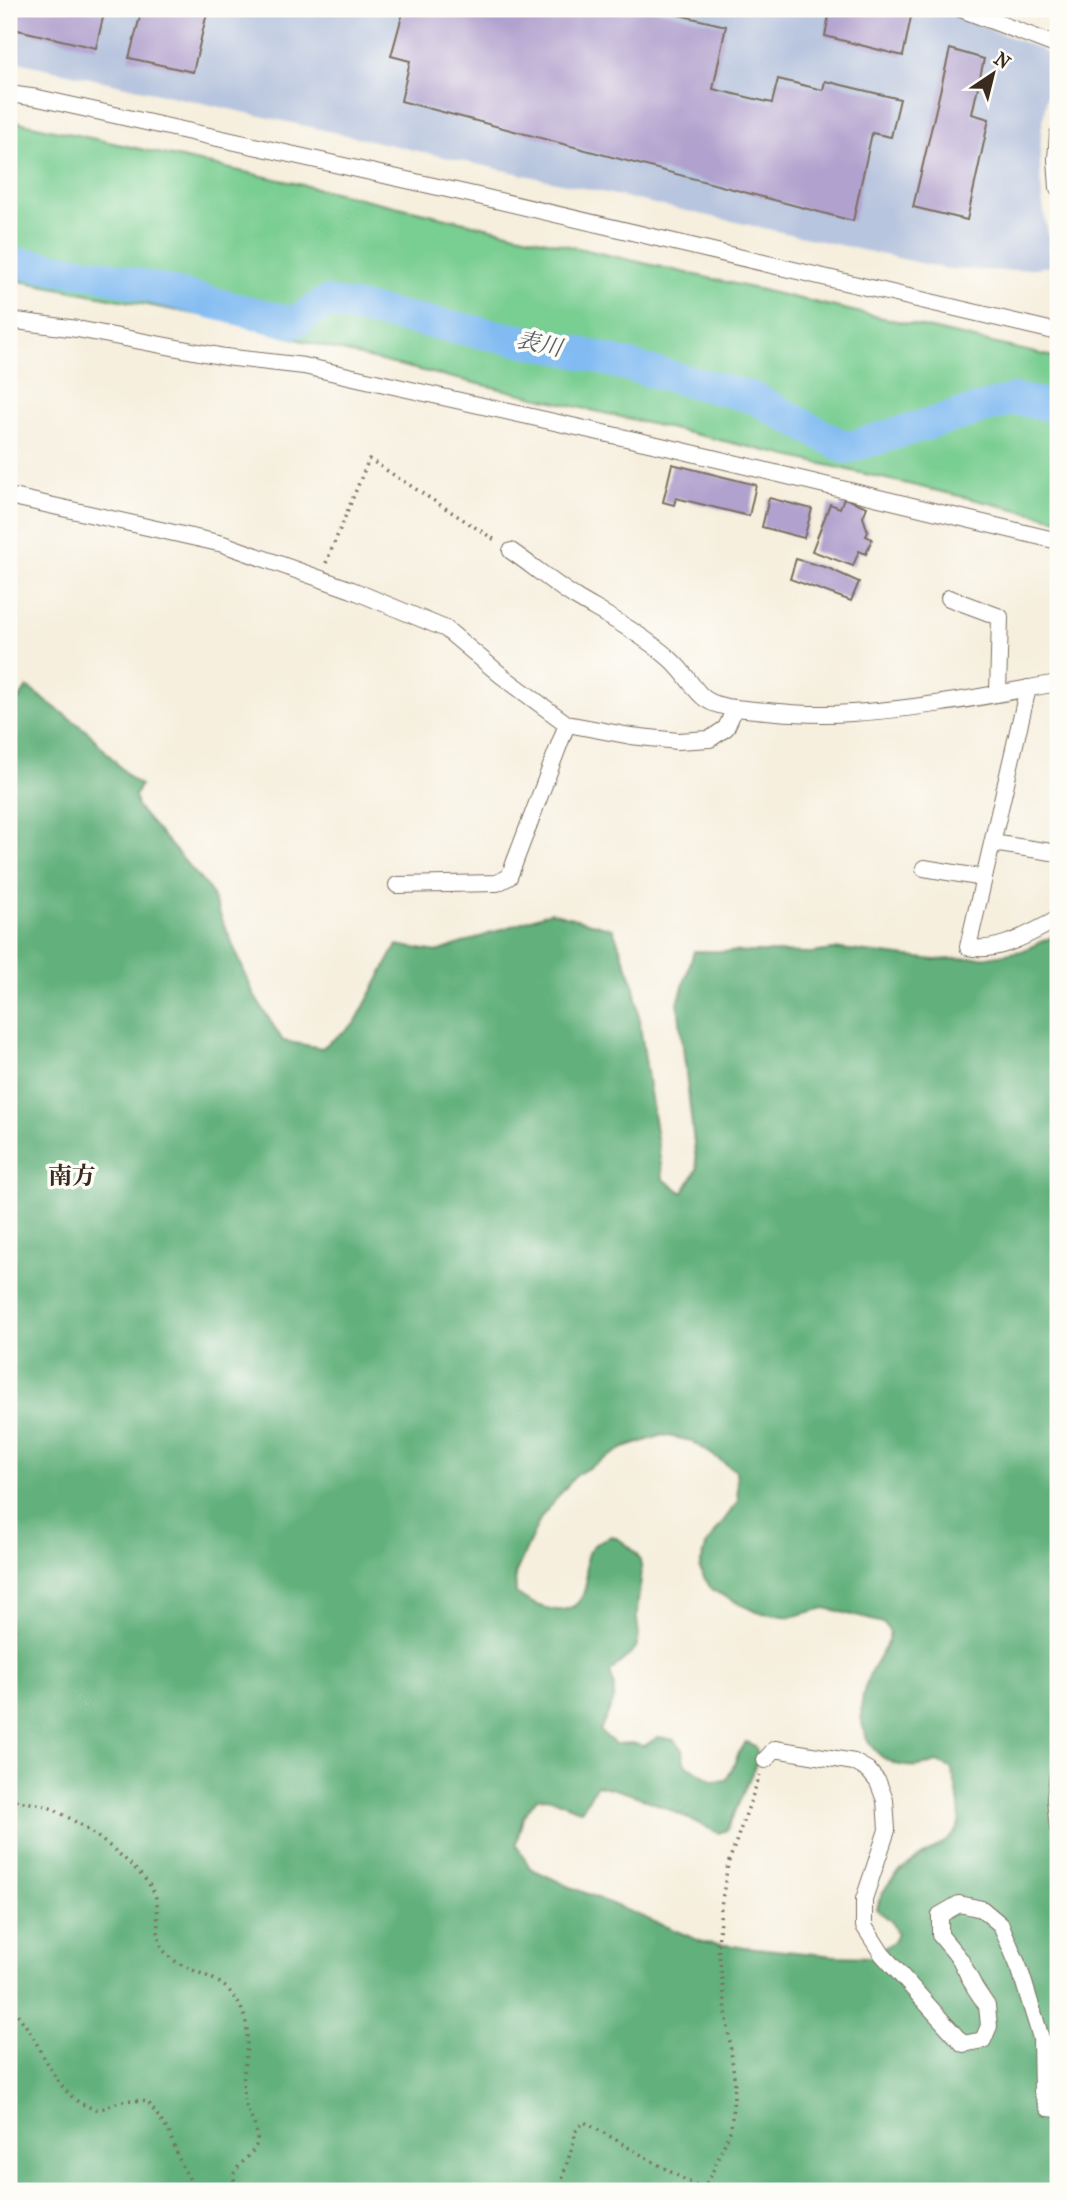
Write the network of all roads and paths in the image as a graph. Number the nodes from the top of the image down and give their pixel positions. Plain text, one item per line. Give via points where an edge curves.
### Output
1 (961, 9) edge
2 (1058, 46) edge
3 (9, 94) edge
4 (1058, 134) edge
5 (1058, 188) edge
6 (9, 320) edge
7 (1058, 332) edge
8 (9, 496) edge
9 (1058, 541) edge
10 (511, 551) joint
11 (320, 578) junction
12 (948, 598) dead end
13 (1058, 683) edge
14 (1028, 688) junction
15 (998, 694) junction
16 (735, 708) junction
17 (567, 724) junction
18 (992, 843) junction
19 (1058, 853) edge
20 (924, 868) dead end
21 (984, 878) junction
22 (397, 885) dead end
23 (1058, 919) edge
24 (765, 1760) joint
25 (1058, 1773) edge
26 (9, 1798) edge
27 (1058, 1828) edge
28 (9, 2003) edge
29 (1058, 2109) edge
30 (196, 2191) edge
31 (237, 2191) edge
32 (558, 2191) edge

1 - 2 street
3 - 7 street via 474,195
4 - 5 street
6 - 9 street via 304,366
8 - 11 street via 223,544
10 - 11 path via 369,459
10 - 16 street via 648,642 678,666 704,700
11 - 17 street via 446,629
12 - 15 street via 1000,617
13 - 14 street
14 - 15 street
14 - 18 street
15 - 16 street via 852,713 792,714
16 - 17 street via 726,727 710,739 678,741
17 - 22 street via 509,877 497,883
18 - 19 street
18 - 21 street
20 - 21 street
21 - 23 street via 968,947 1009,943
24 - 29 street via 775,1749 844,1760 868,1770 878,1782 885,1800 887,1830 864,1899 864,1926 882,1954 964,2044 983,2040 989,2026 987,2006 960,1958 940,1935 940,1915 959,1904 982,1909 1001,1925 1041,2038 1042,2092 1048,2108
24 - 32 path via 728,1864 721,1906 719,1958 734,2084 731,2129 709,2180 701,2188 584,2122 574,2133
25 - 27 street
26 - 31 path via 63,1813 124,1856 154,1892 163,1950 231,1992 242,2010 248,2029 245,2100 258,2132 257,2145 233,2175
28 - 30 path via 72,2096 101,2110 133,2099 148,2102 169,2132

